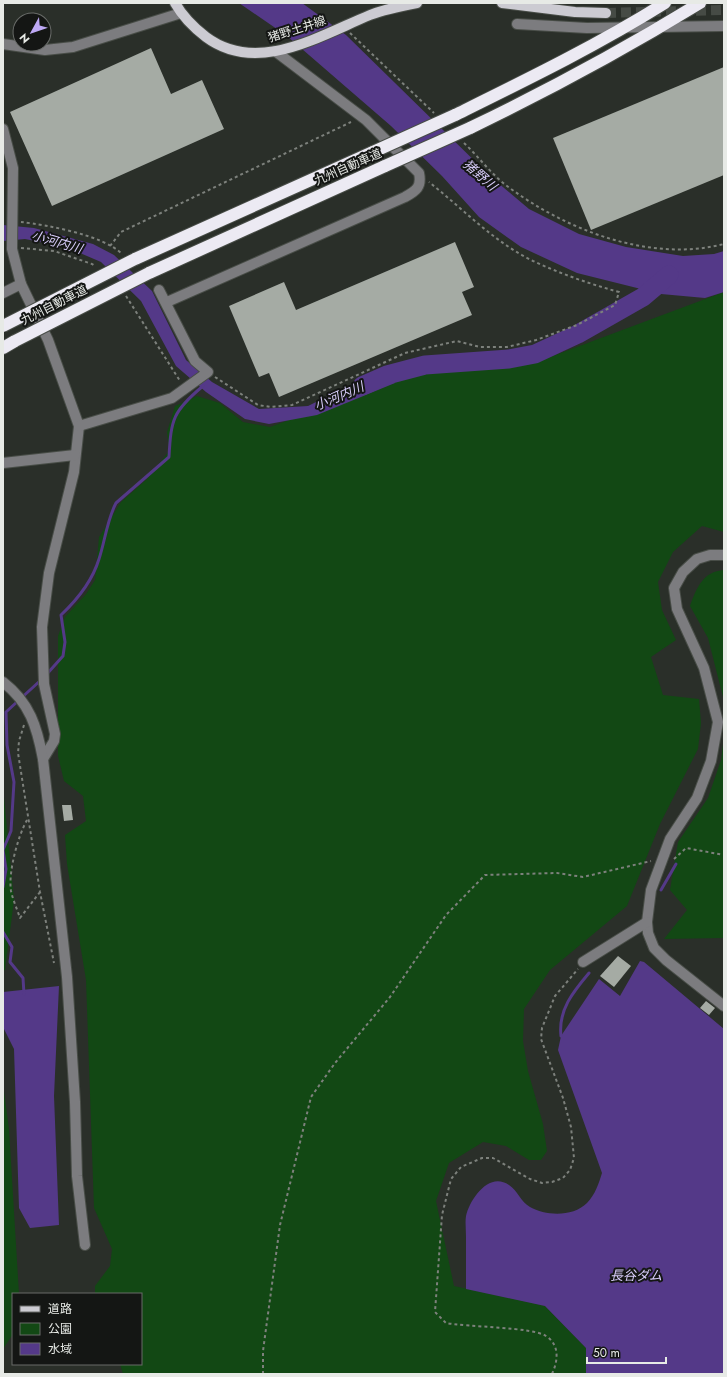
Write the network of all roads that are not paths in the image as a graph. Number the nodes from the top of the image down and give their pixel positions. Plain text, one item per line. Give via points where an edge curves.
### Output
1 (175, 3) edge
2 (417, 3) edge
3 (502, 3) edge
4 (665, 3) edge
5 (700, 3) edge
6 (392, 5) edge
7 (180, 13) junction
8 (606, 13) tunnel mouth
9 (516, 24) dead end
10 (724, 26) edge
11 (3, 44) edge
12 (274, 51) junction
13 (3, 130) edge
14 (7, 251) edge
15 (21, 284) junction
16 (159, 290) dead end
17 (3, 294) edge
18 (167, 302) junction
19 (3, 326) edge
20 (3, 348) edge
21 (80, 426) junction
22 (75, 455) junction
23 (3, 463) edge
24 (724, 555) edge
25 (3, 682) edge
26 (43, 759) junction
27 (647, 922) junction
28 (583, 962) road end
29 (724, 1006) edge
30 (85, 1245) dead end

1 - 7 main road, 猪野土井線
2 - 6 main road, 猪野土井線
3 - 8 main road
4 - 19 highway, 九州自動車道, bridge via 637,21 455,115 136,259
5 - 20 highway, 九州自動車道, bridge via 644,38 541,94 149,273
6 - 12 main road, 猪野土井線 via 343,27
7 - 11 street via 73,47 45,50
7 - 12 main road, 猪野土井線 via 213,42 229,49 260,54
9 - 10 street via 587,28
12 - 18 street via 362,116 419,173 421,182 417,190 405,197
13 - 14 street via 12,168 11,221
14 - 15 street
15 - 17 street
15 - 21 street via 48,340
16 - 18 street
18 - 21 street via 195,361 208,372 172,398
21 - 22 street
22 - 23 street
22 - 26 street via 74,472 49,573 42,627 44,684 55,734 54,742
24 - 27 street via 710,555 697,559 683,572 674,588 677,609 704,668 718,722 711,761 697,798 670,839 667,860 651,890
25 - 26 street via 27,709 36,725
26 - 30 street via 66,967 75,1102 76,1176
27 - 28 street
27 - 29 street via 654,948

